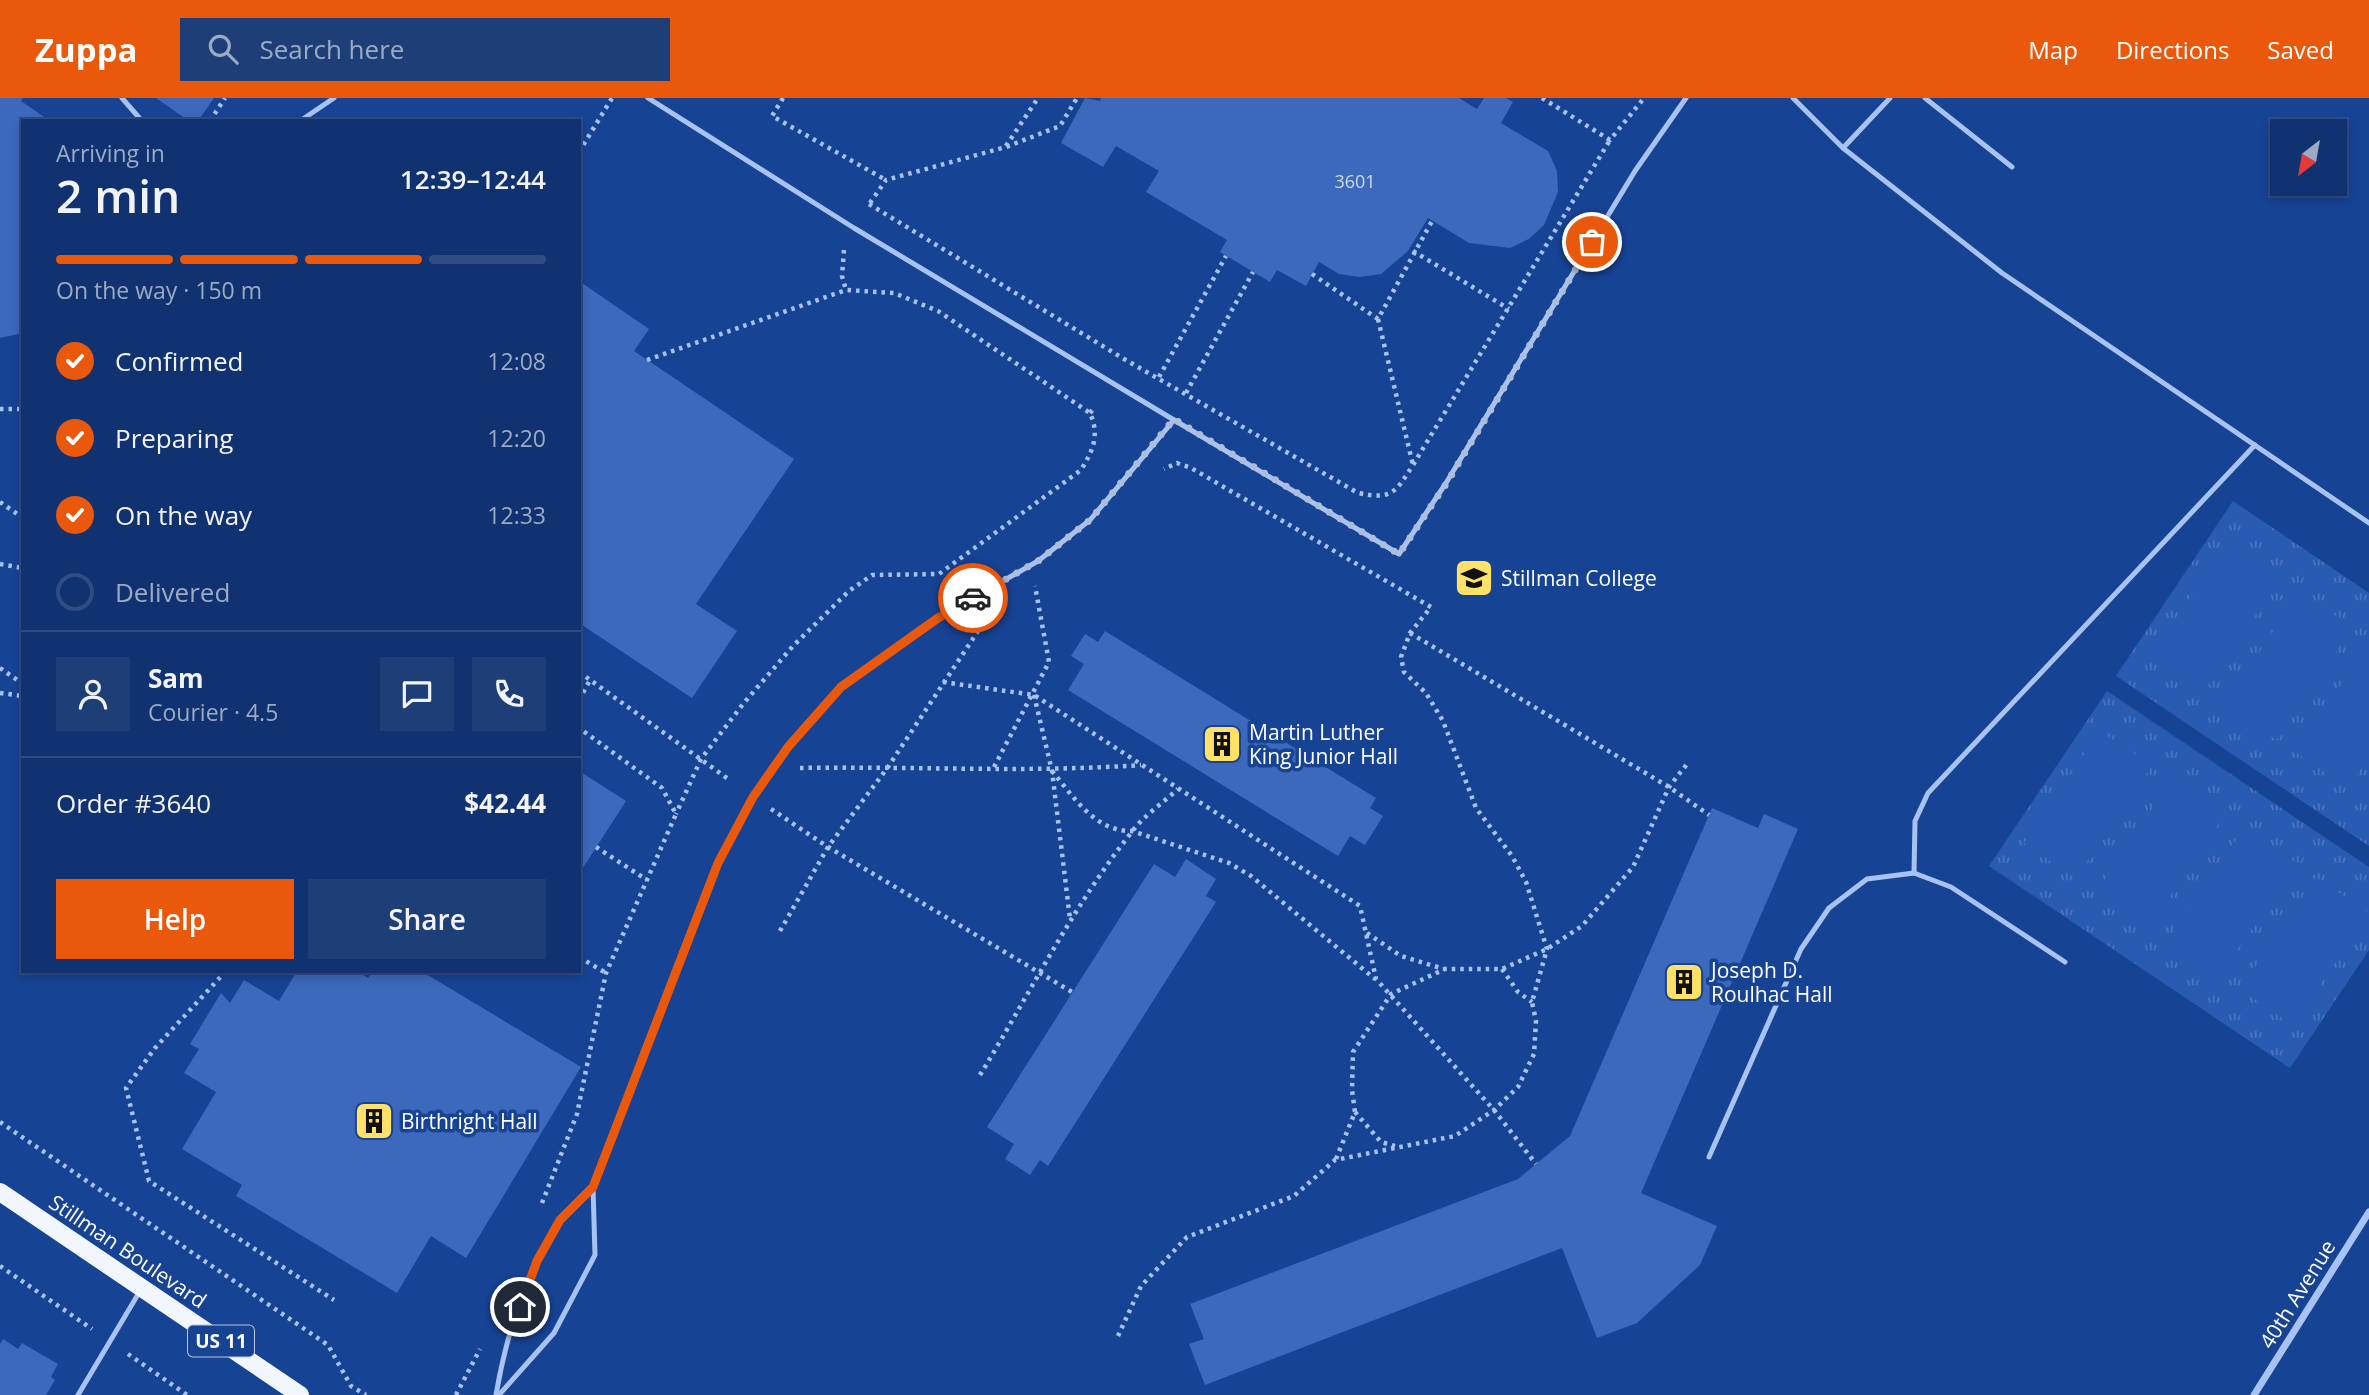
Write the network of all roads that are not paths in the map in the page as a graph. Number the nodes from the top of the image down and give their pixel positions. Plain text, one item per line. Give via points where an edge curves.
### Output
1 (121, 98) edge
2 (334, 98) edge
3 (648, 98) edge
4 (1686, 98) edge
5 (1793, 98) edge
6 (1890, 98) edge
7 (1925, 98) edge
8 (140, 119) edge
9 (303, 119) edge
10 (1843, 148) junction
11 (2012, 167) dead end
12 (1174, 419) junction
13 (2255, 445) junction
14 (2369, 523) edge
15 (1914, 873) junction
16 (2065, 962) dead end
17 (1709, 1157) dead end
18 (593, 1187) junction
19 (0, 1192) edge
20 (2369, 1212) edge
21 (142, 1288) junction
22 (78, 1395) edge
23 (300, 1395) edge
24 (497, 1395) edge
25 (2254, 1395) edge

1 - 8 lane
2 - 9 lane
3 - 12 lane via 854,228
4 - 12 lane via 1635,171 1399,554
5 - 10 lane
6 - 10 lane
7 - 11 lane
10 - 13 lane via 2002,273
12 - 18 lane via 1090,520 1038,561 938,618 841,687 788,747 753,797 718,863
13 - 14 lane
13 - 15 lane via 1928,793 1915,821
15 - 16 lane via 1951,887
15 - 17 lane via 1867,879 1829,908 1801,949
18 - 24 lane via 560,1220 537,1261 504,1348
18 - 24 lane via 595,1255 554,1333
19 - 21 main road, Stillman Boulevard / US 11
20 - 25 street, 40th Avenue
21 - 22 lane
21 - 23 main road, Stillman Boulevard / US 11

